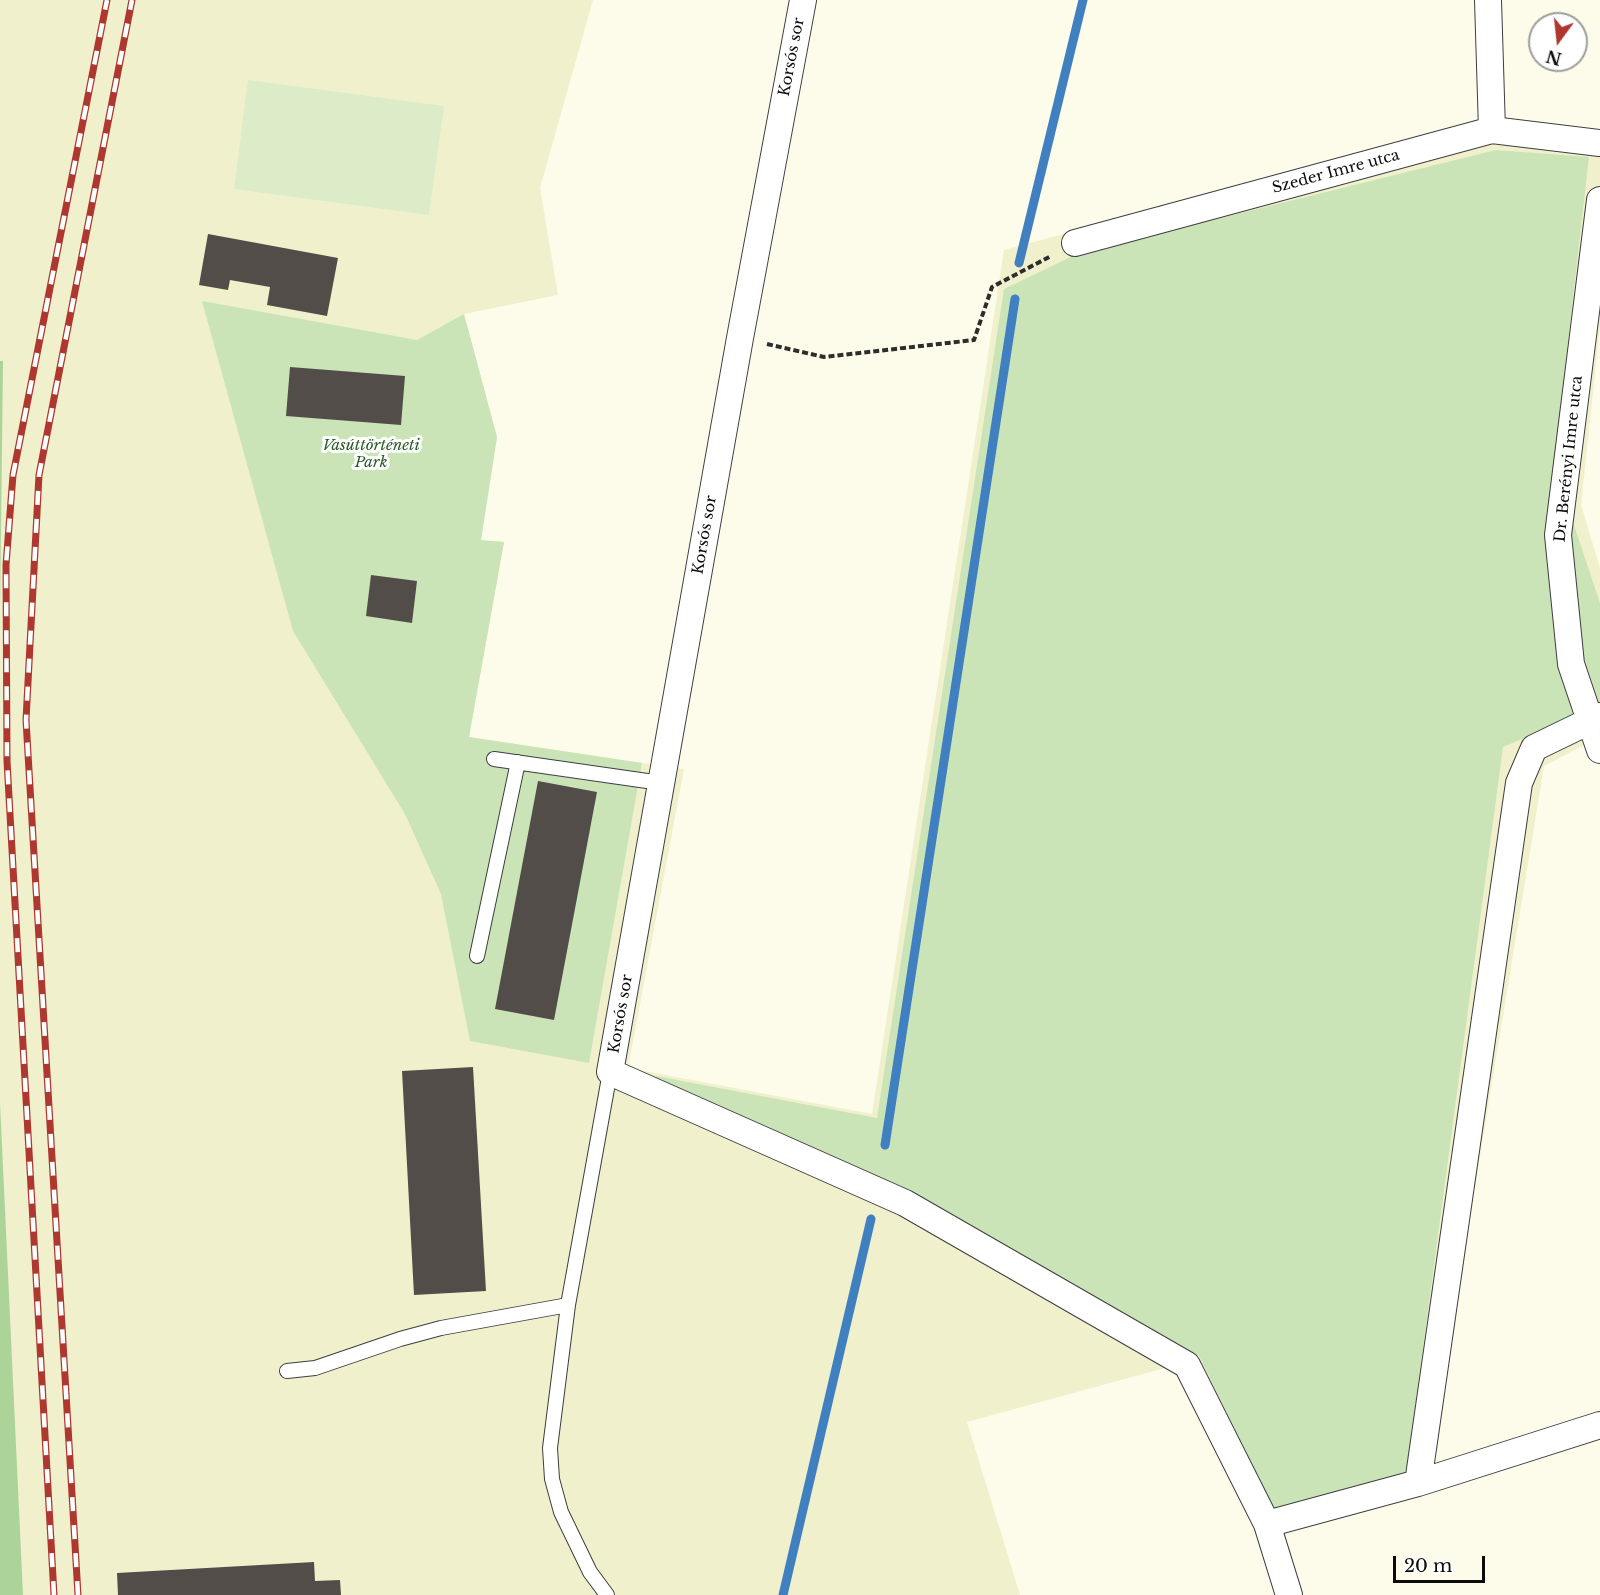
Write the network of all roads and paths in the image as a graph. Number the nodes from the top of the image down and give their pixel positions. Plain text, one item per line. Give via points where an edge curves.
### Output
1 (803, 0) edge
2 (1488, 0) edge
3 (1492, 130) junction
4 (1600, 143) edge
5 (1600, 200) edge
6 (1075, 243) joint
7 (740, 338) junction
8 (1595, 717) edge
9 (1600, 750) edge
10 (494, 759) dead end
11 (518, 762) junction
12 (662, 783) junction
13 (477, 956) dead end
14 (610, 1072) junction
15 (568, 1305) junction
16 (287, 1371) dead end
17 (1600, 1425) edge
18 (1418, 1483) junction
19 (1267, 1524) junction
20 (606, 1595) edge
21 (1289, 1595) edge

1 - 7 street, Korsós sor
2 - 3 street
3 - 4 street, Szeder Imre utca
3 - 6 street, Szeder Imre utca
5 - 8 street, Dr. Berényi Imre utca via 1558,535 1571,664
6 - 7 path via 992,287 974,340 824,357
7 - 12 street, Korsós sor
8 - 9 street, Dr. Berényi Imre utca
8 - 18 street via 1534,748 1519,783
10 - 11 lane
11 - 12 lane
11 - 13 lane
12 - 14 street, Korsós sor
14 - 15 lane
14 - 19 street via 905,1203 1187,1365
15 - 16 lane via 441,1328 315,1368
15 - 20 lane via 550,1448 552,1479 570,1533
17 - 18 street
18 - 19 street
19 - 21 street

